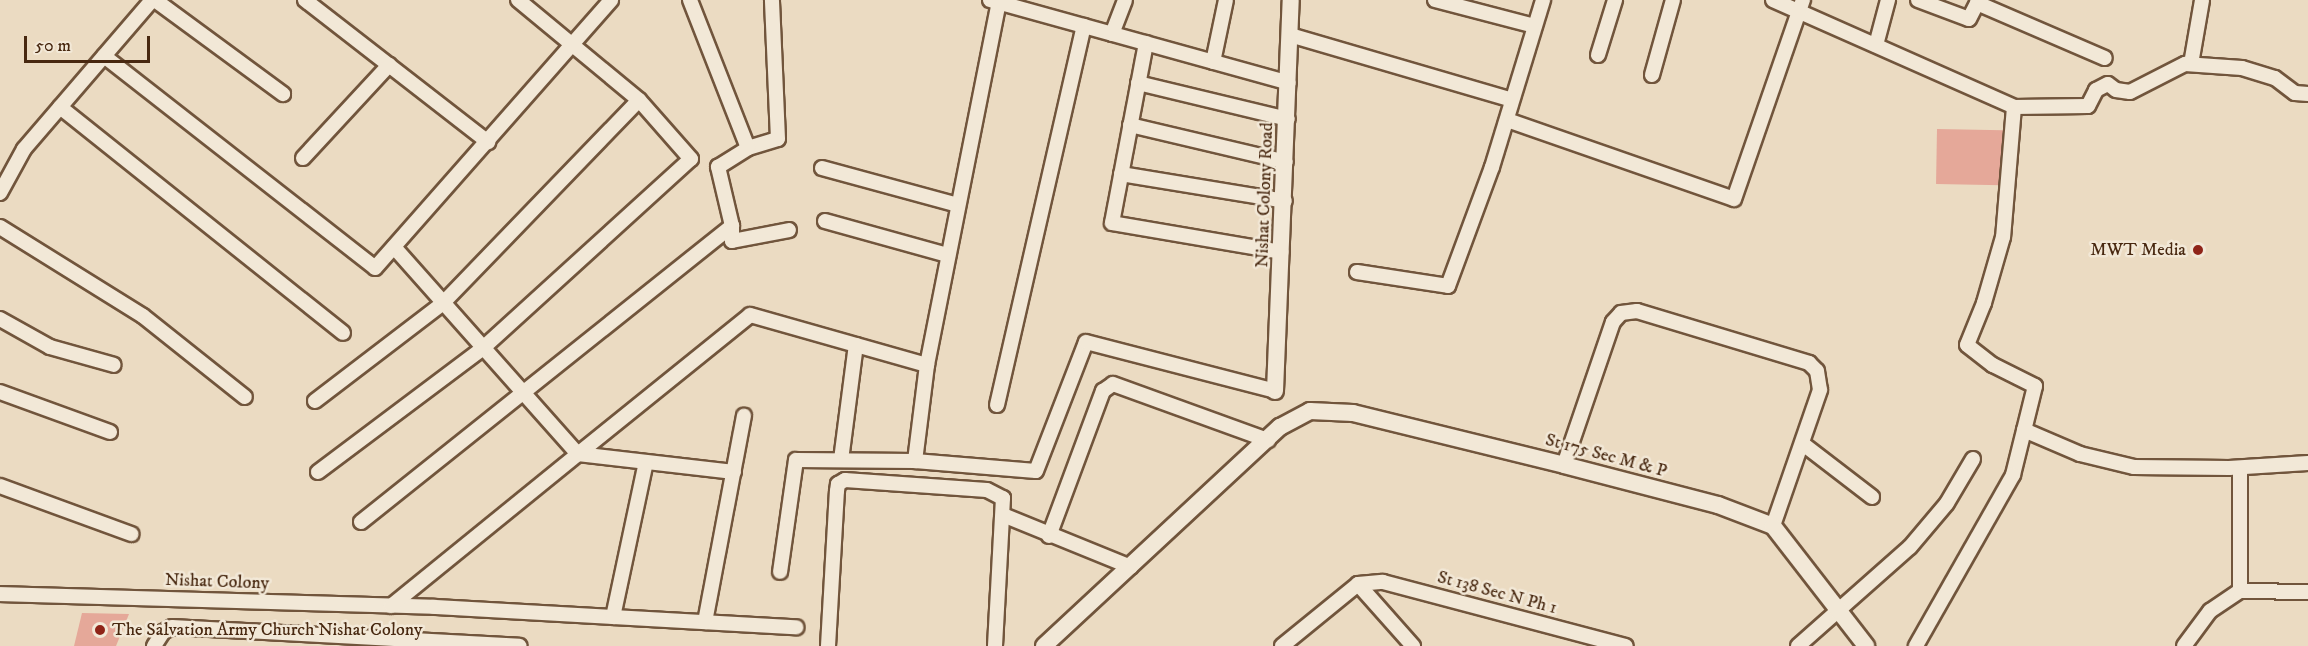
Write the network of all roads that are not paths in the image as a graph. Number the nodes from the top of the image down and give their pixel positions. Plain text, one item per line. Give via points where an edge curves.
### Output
1 (154, 0) edge
2 (305, 0) edge
3 (518, 0) edge
4 (611, 0) edge
5 (690, 0) edge
6 (772, 0) edge
7 (1125, 0) edge
8 (1226, 0) edge
9 (1291, 0) edge
10 (1435, 0) edge
11 (1543, 0) edge
12 (1615, 0) edge
13 (1673, 0) edge
14 (1773, 0) edge
15 (1888, 0) edge
16 (1918, 0) edge
17 (2202, 0) edge
18 (995, 1) edge
19 (1801, 5) edge
20 (1084, 26) junction
21 (1535, 26) junction
22 (1112, 34) junction
23 (1290, 35) junction
24 (1146, 43) junction
25 (1876, 45) junction
26 (574, 46) junction
27 (1598, 55) dead end
28 (104, 56) junction
29 (2105, 58) dead end
30 (1213, 62) junction
31 (2191, 64) junction
32 (389, 65) junction
33 (1652, 75) dead end
34 (1138, 83) junction
35 (1289, 83) junction
36 (283, 94) dead end
37 (2308, 94) edge
38 (639, 100) junction
39 (1512, 100) junction
40 (60, 107) junction
41 (2014, 107) junction
42 (1287, 119) junction
43 (1506, 120) junction
44 (1130, 125) junction
45 (488, 142) junction
46 (748, 148) junction
47 (303, 158) dead end
48 (1286, 162) junction
49 (822, 168) dead end
50 (1121, 174) junction
51 (1, 191) edge
52 (1285, 201) junction
53 (958, 205) junction
54 (825, 221) dead end
55 (0, 226) edge
56 (732, 226) junction
57 (789, 231) dead end
58 (394, 247) junction
59 (1282, 252) junction
60 (948, 255) junction
61 (1357, 272) dead end
62 (443, 303) junction
63 (0, 319) edge
64 (343, 333) dead end
65 (856, 345) junction
66 (483, 348) junction
67 (114, 365) dead end
68 (927, 365) junction
69 (1275, 391) joint
70 (0, 392) edge
71 (525, 395) junction
72 (245, 397) dead end
73 (315, 401) dead end
74 (997, 405) dead end
75 (744, 416) dead end
76 (2024, 430) junction
77 (110, 432) dead end
78 (1268, 440) junction
79 (1803, 444) junction
80 (578, 454) junction
81 (1973, 459) dead end
82 (841, 460) junction
83 (915, 461) junction
84 (646, 462) junction
85 (2308, 463) edge
86 (1564, 465) junction
87 (2240, 468) junction
88 (318, 472) dead end
89 (734, 472) junction
90 (0, 486) edge
91 (1872, 497) dead end
92 (1003, 514) junction
93 (361, 522) dead end
94 (1773, 526) junction
95 (131, 534) dead end
96 (1049, 536) junction
97 (1131, 567) junction
98 (780, 572) dead end
99 (1358, 584) junction
100 (2240, 591) junction
101 (2308, 592) edge
102 (0, 594) edge
103 (392, 606) junction
104 (1840, 612) junction
105 (613, 617) junction
106 (705, 622) junction
107 (796, 627) dead end
108 (154, 646) edge
109 (519, 646) edge
110 (828, 646) edge
111 (995, 646) edge
112 (1044, 646) edge
113 (1282, 646) edge
114 (1413, 646) edge
115 (1626, 646) edge
116 (1798, 646) edge
117 (1866, 646) edge
118 (1916, 646) edge
119 (2184, 646) edge

1 - 28 street
1 - 36 street
2 - 32 street
3 - 26 street
4 - 26 street
5 - 46 street
6 - 46 street via 778,140
7 - 22 street
8 - 30 street
9 - 23 street, Nishat Colony Road
10 - 21 street
11 - 21 street
12 - 27 street
13 - 33 street
14 - 19 street
15 - 25 street
16 - 29 street via 1969,19 1977,3
17 - 31 street
18 - 20 street
18 - 53 street
19 - 25 street
19 - 43 street via 1734,199
20 - 22 street
20 - 74 street
21 - 39 street
22 - 24 street
23 - 35 street, Nishat Colony Road
23 - 39 street
24 - 30 street
24 - 34 street
25 - 41 street
26 - 38 street
26 - 45 street
28 - 40 street
28 - 58 street via 375,268
30 - 35 street
31 - 37 street via 2241,68 2275,78 2295,93
31 - 41 street via 2130,92 2108,84 2096,90 2088,106
32 - 45 street
32 - 47 street
34 - 42 street
34 - 44 street
35 - 42 street, Nishat Colony Road
38 - 62 street
38 - 66 street via 691,159
39 - 43 street
40 - 51 street via 24,149
40 - 64 street
41 - 76 street via 2003,237 1984,303 1966,345 1993,365 2036,386
42 - 48 street, Nishat Colony Road
43 - 61 street via 1448,286
44 - 48 street
44 - 50 street
45 - 58 street
46 - 56 street via 718,167
48 - 52 street, Nishat Colony Road
49 - 53 street
50 - 52 street
50 - 59 street via 1112,223
52 - 59 street, Nishat Colony Road
53 - 60 street
54 - 60 street
55 - 72 street via 143,316
56 - 57 street via 732,241
56 - 71 street
58 - 62 street
59 - 69 street, Nishat Colony Road
60 - 68 street
62 - 66 street
62 - 73 street
63 - 67 street via 50,347
65 - 68 street
65 - 80 street via 750,315
65 - 82 street
66 - 71 street
66 - 88 street
68 - 83 street
69 - 83 street via 1086,342 1036,471
70 - 77 street
71 - 80 street
71 - 93 street
75 - 89 street
76 - 87 street via 2080,454 2134,466
76 - 118 street via 2013,475
78 - 86 street, St 175 Sec M & P via 1280,427 1310,411 1353,413
78 - 96 street via 1113,384 1102,391
78 - 97 street, St 175 Sec M & P
79 - 86 street via 1820,390 1817,371 1809,363 1628,311 1614,322
79 - 91 street
79 - 94 street
80 - 84 street
80 - 103 street
81 - 104 street via 1947,503 1910,547
82 - 83 street
82 - 98 street via 796,460
84 - 89 street
84 - 105 street
85 - 87 street
86 - 94 street, St 175 Sec M & P via 1718,505
87 - 100 street
89 - 106 street
90 - 95 street
92 - 96 street
92 - 110 street via 1004,498 987,490 845,480 838,484
92 - 111 street
94 - 104 street
96 - 97 street
97 - 112 street, St 175 Sec M & P
99 - 113 street
99 - 114 street
99 - 115 street, St 138 Sec N Ph 1 via 1383,582
100 - 101 street
100 - 119 street via 2210,611
102 - 103 street, Nishat Colony
103 - 105 street, Nishat Colony
104 - 116 street
104 - 117 street
105 - 106 street, Nishat Colony
106 - 107 street, Nishat Colony
108 - 109 street via 163,632 172,627

